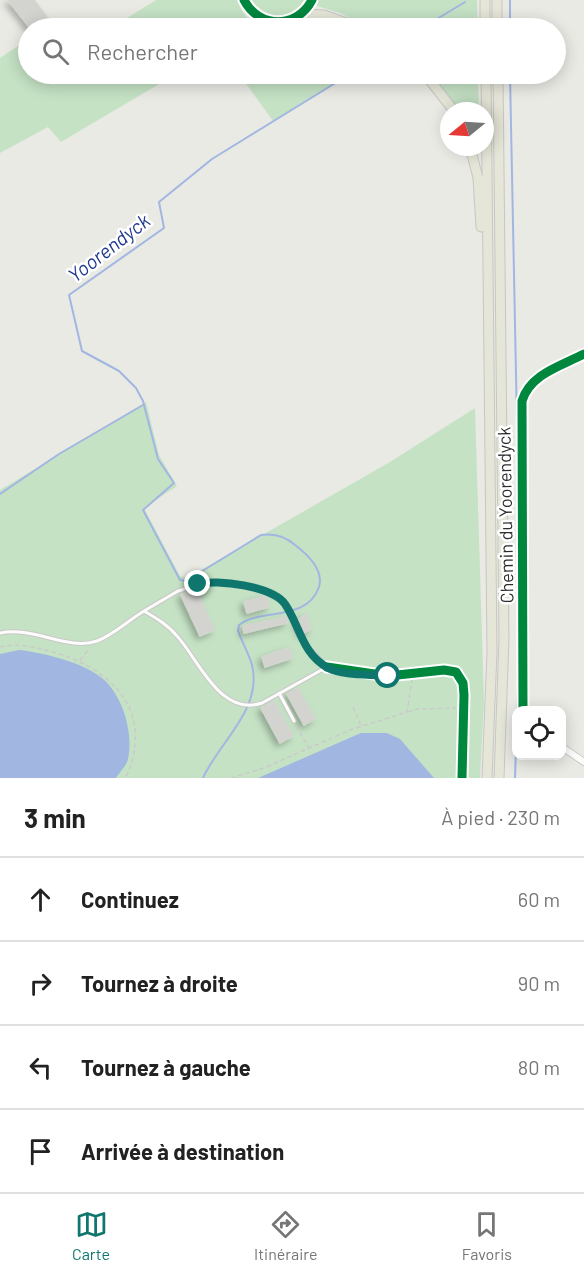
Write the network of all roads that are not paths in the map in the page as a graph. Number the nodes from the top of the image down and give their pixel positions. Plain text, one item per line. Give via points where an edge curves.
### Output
1 (244, 0) edge
2 (312, 0) edge
3 (485, 0) edge
4 (497, 0) edge
5 (302, 14) junction
6 (262, 18) edge
7 (293, 18) edge
8 (332, 18) edge
9 (485, 18) edge
10 (497, 18) edge
11 (433, 84) edge
12 (486, 84) edge
13 (498, 84) edge
14 (447, 102) edge
15 (472, 156) edge
16 (488, 308) junction
17 (584, 354) edge
18 (144, 611) junction
19 (0, 633) edge
20 (327, 667) junction
21 (279, 693) junction
22 (523, 706) edge
23 (294, 721) road end
24 (502, 729) junction
25 (566, 750) edge
26 (584, 762) edge
27 (462, 778) edge
28 (487, 778) edge
29 (499, 778) edge
30 (504, 778) edge

1 - 6 street
2 - 5 street
3 - 9 highway
4 - 10 highway
5 - 7 street
5 - 8 highway
11 - 14 highway
12 - 16 highway
13 - 24 highway
15 - 16 highway via 479,191
16 - 28 highway via 492,677
17 - 22 street, Chemin du Yoorendyck via 535,380 522,401
18 - 19 lane via 94,642 72,642 23,631
18 - 20 lane via 186,588 214,582 267,593 280,599 300,640
18 - 21 lane via 178,637 215,688 227,697 251,705
20 - 21 lane
20 - 27 street via 388,676 456,672 463,683
21 - 23 lane
24 - 29 highway
24 - 30 highway
25 - 26 street

